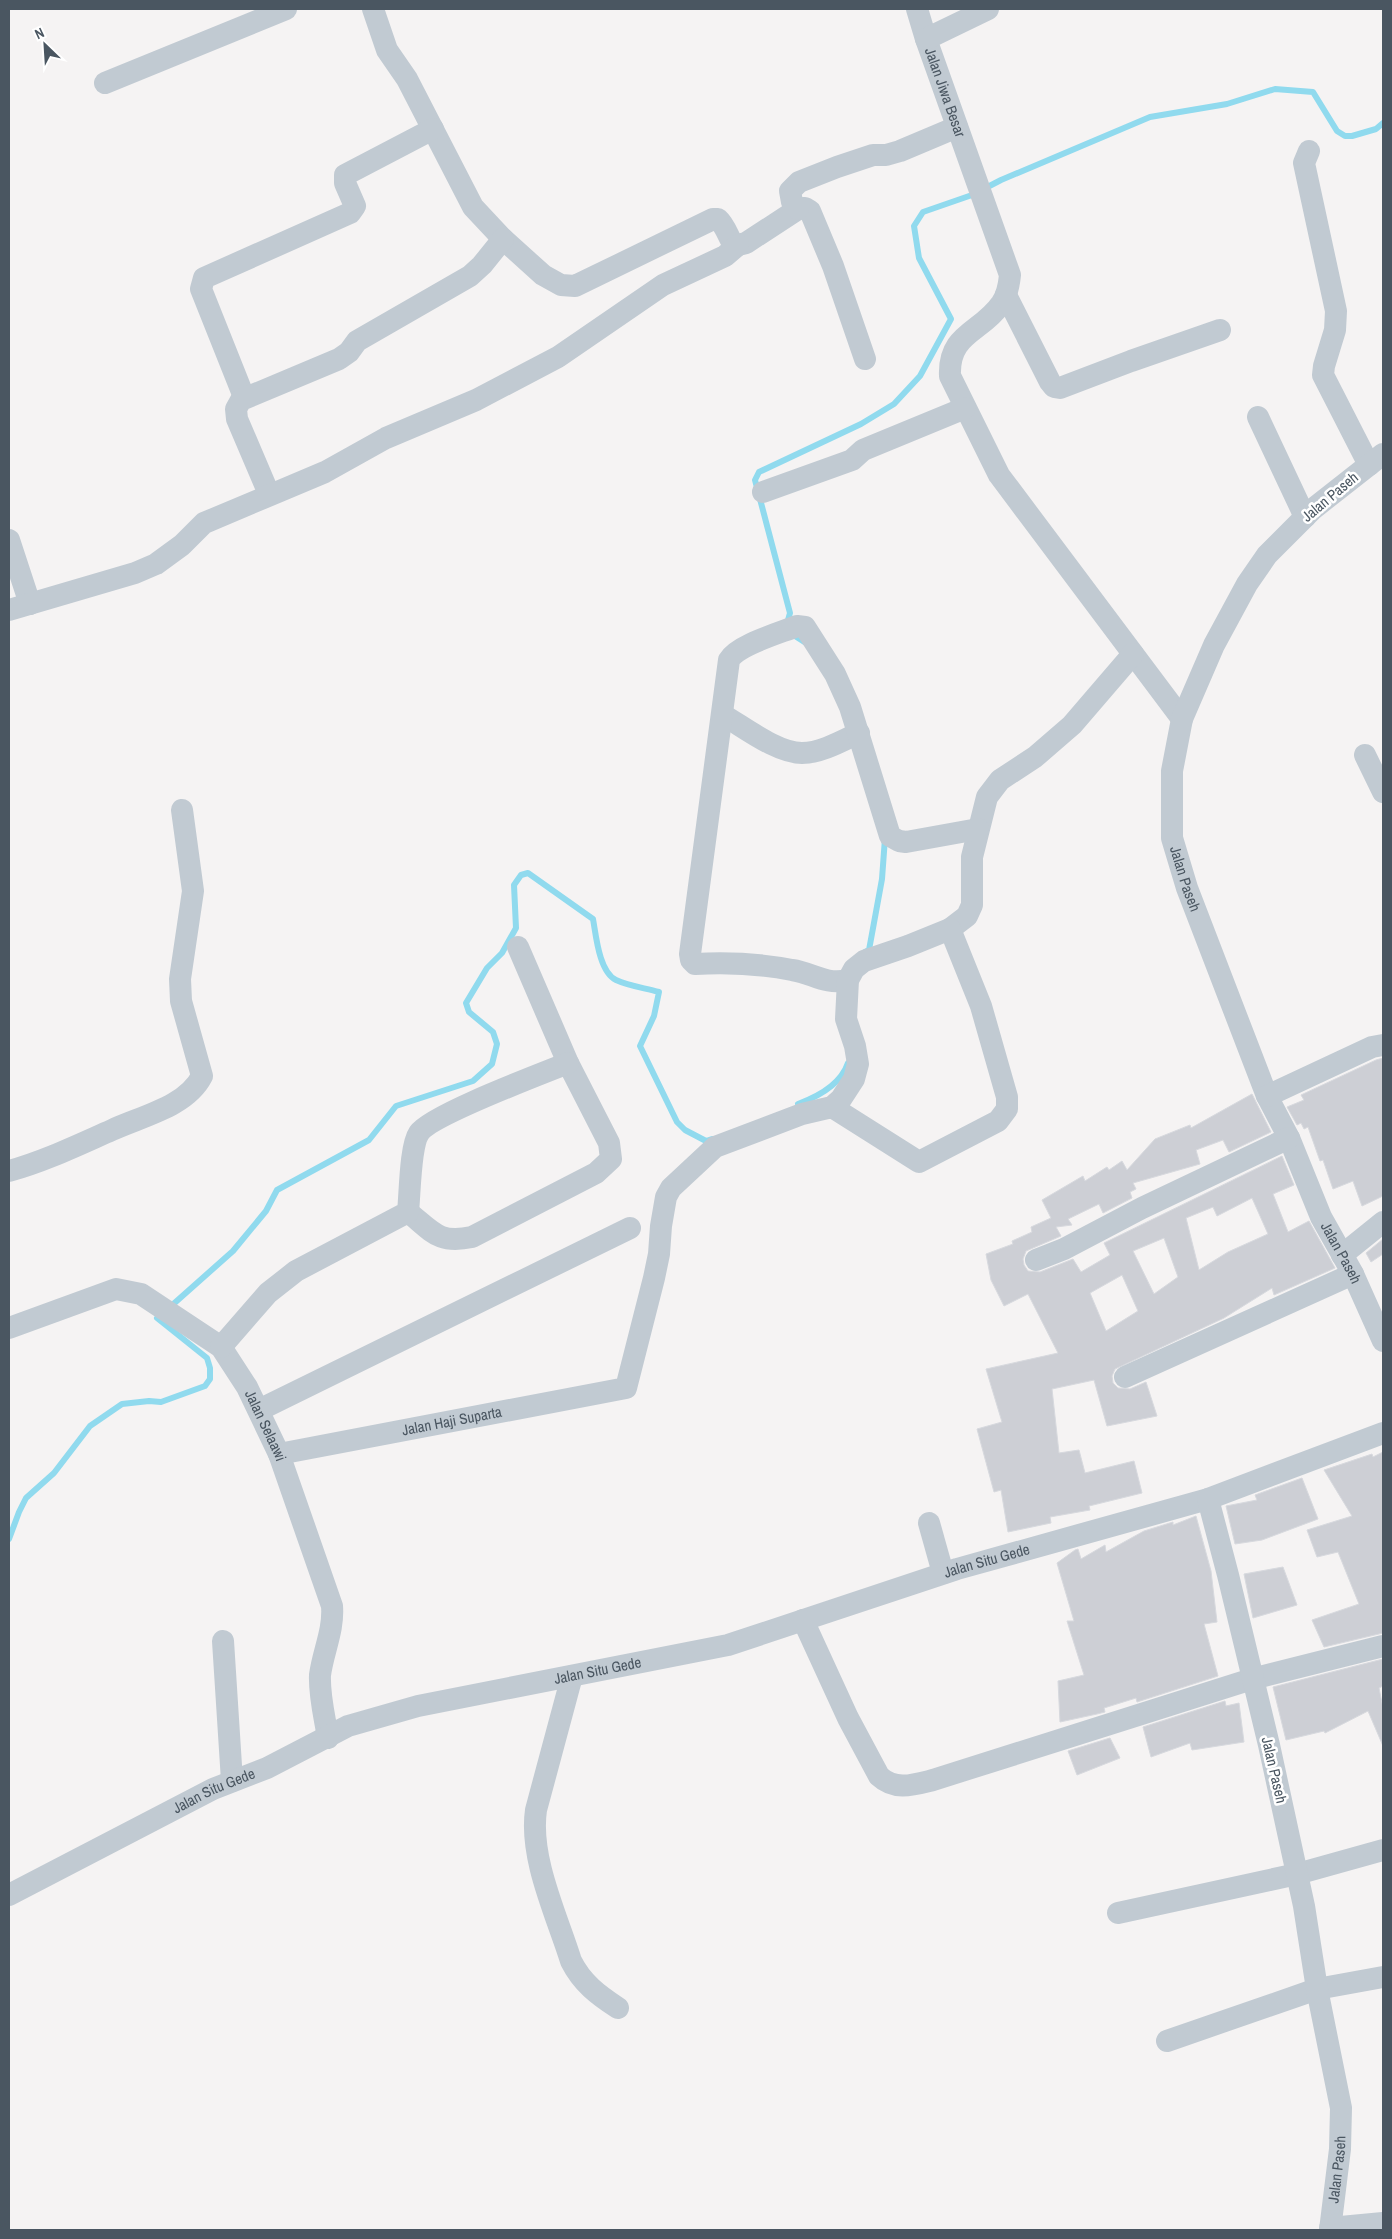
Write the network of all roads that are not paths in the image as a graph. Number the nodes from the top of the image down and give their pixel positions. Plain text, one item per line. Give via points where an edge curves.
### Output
1 (286, 9) edge
2 (373, 9) edge
3 (917, 9) edge
4 (988, 9) edge
5 (926, 39) junction
6 (105, 83) dead end
7 (957, 126) junction
8 (433, 129) junction
9 (1309, 151) dead end
10 (798, 209) junction
11 (503, 239) junction
12 (738, 245) junction
13 (1006, 295) junction
14 (1220, 330) dead end
15 (865, 359) dead end
16 (244, 397) junction
17 (965, 408) junction
18 (1258, 417) dead end
19 (1376, 459) edge
20 (763, 492) dead end
21 (269, 494) junction
22 (1305, 517) junction
23 (9, 540) edge
24 (30, 604) junction
25 (9, 610) edge
26 (1133, 654) junction
27 (723, 714) junction
28 (1182, 719) junction
29 (854, 735) junction
30 (1365, 755) dead end
31 (1383, 792) edge
32 (182, 810) dead end
33 (978, 829) junction
34 (950, 929) junction
35 (518, 948) dead end
36 (842, 981) junction
37 (1383, 1044) edge
38 (568, 1063) junction
39 (1267, 1096) junction
40 (832, 1107) junction
41 (1289, 1138) junction
42 (9, 1171) edge
43 (408, 1212) junction
44 (1383, 1222) edge
45 (630, 1228) dead end
46 (1036, 1260) dead end
47 (1347, 1265) junction
48 (9, 1328) edge
49 (1383, 1341) edge
50 (221, 1347) junction
51 (1125, 1377) dead end
52 (259, 1410) junction
53 (1383, 1434) edge
54 (279, 1454) junction
55 (1208, 1499) junction
56 (929, 1523) dead end
57 (943, 1573) junction
58 (803, 1620) junction
59 (223, 1640) dead end
60 (1383, 1646) edge
61 (572, 1676) junction
62 (1252, 1679) junction
63 (328, 1738) junction
64 (232, 1781) junction
65 (1383, 1850) edge
66 (1297, 1874) junction
67 (9, 1894) edge
68 (1118, 1913) dead end
69 (1383, 1977) edge
70 (1317, 1990) junction
71 (618, 2008) dead end
72 (1167, 2041) dead end
73 (1383, 2222) edge
74 (1330, 2229) edge

1 - 6 street
2 - 8 street via 387,50 407,79
3 - 5 street, Jalan Jiwa Besar
4 - 5 street
5 - 7 street, Jalan Jiwa Besar
7 - 10 street via 900,151 857,160 799,182 790,191 792,202
7 - 13 street, Jalan Jiwa Besar via 1010,275
8 - 11 street via 473,207
8 - 16 street via 345,175 355,206 350,213 204,278 201,288
9 - 19 street via 1304,163 1336,311 1335,330 1323,375
10 - 12 street
10 - 15 street via 810,211
11 - 12 street via 544,275 562,285 575,286 713,219 722,222 733,244
11 - 16 street via 470,276 357,341 345,356
12 - 21 street via 725,256 663,285 558,356 476,400 386,438 325,472
13 - 14 street via 1050,382 1060,388
13 - 17 street via 1001,305 954,347 950,376
16 - 21 street via 236,409 237,419
17 - 20 street via 863,450 852,460
17 - 26 street via 999,475
18 - 22 street
19 - 22 street, Jalan Paseh
21 - 24 street via 204,523 156,564
22 - 28 street, Jalan Paseh via 1267,555 1247,584 1214,645
23 - 24 street
24 - 25 street
26 - 28 street
26 - 33 street via 1072,725 1036,757 1000,780 987,797
27 - 29 street via 772,744 800,753 811,752
27 - 29 street via 732,655 791,629 805,627 850,707
27 - 36 street via 691,960 695,964 768,966
28 - 39 street, Jalan Paseh via 1172,771 1172,838 1187,888
29 - 33 street via 894,839 906,842
30 - 31 street
32 - 42 street via 193,891 180,979 181,1001 202,1076 196,1087 156,1112 74,1148
33 - 34 street via 972,857 972,905 967,916
34 - 36 street via 864,961
34 - 40 street via 981,1006 1007,1097 1007,1109 998,1121 920,1162
35 - 38 street
36 - 40 street via 846,1019 858,1064 849,1088
37 - 39 street
38 - 43 street via 439,1117 419,1133 413,1149
38 - 43 street via 610,1143 611,1159 596,1173 472,1237 442,1239
39 - 41 street, Jalan Paseh
40 - 54 street, Jalan Haji Suparta via 802,1114 715,1147 671,1188 666,1197 654,1278 626,1388
41 - 46 street
41 - 47 street, Jalan Paseh via 1322,1218
43 - 50 street via 296,1271 268,1293
44 - 47 street
45 - 52 street
47 - 49 street, Jalan Paseh
47 - 51 street
48 - 50 street, Jalan Selaawi via 116,1290 141,1294
50 - 52 street, Jalan Selaawi
52 - 54 street, Jalan Selaawi
53 - 55 street
54 - 63 street, Jalan Selaawi via 332,1606 333,1619 320,1673
55 - 57 street, Jalan Situ Gede
55 - 62 street, Jalan Paseh
56 - 57 street
57 - 58 street, Jalan Situ Gede
58 - 61 street, Jalan Situ Gede via 728,1645
58 - 62 street via 879,1776 894,1785 933,1780
59 - 64 street
60 - 62 street
61 - 63 street, Jalan Situ Gede via 418,1706 348,1726
61 - 71 street via 536,1810 535,1848 571,1961 594,1992
62 - 66 street, Jalan Paseh
63 - 64 street, Jalan Situ Gede
64 - 67 street, Jalan Situ Gede
65 - 66 street
66 - 68 street
66 - 70 street, Jalan Paseh
69 - 70 street
70 - 72 street
70 - 74 street, Jalan Paseh via 1340,2108 1340,2149
73 - 74 street

